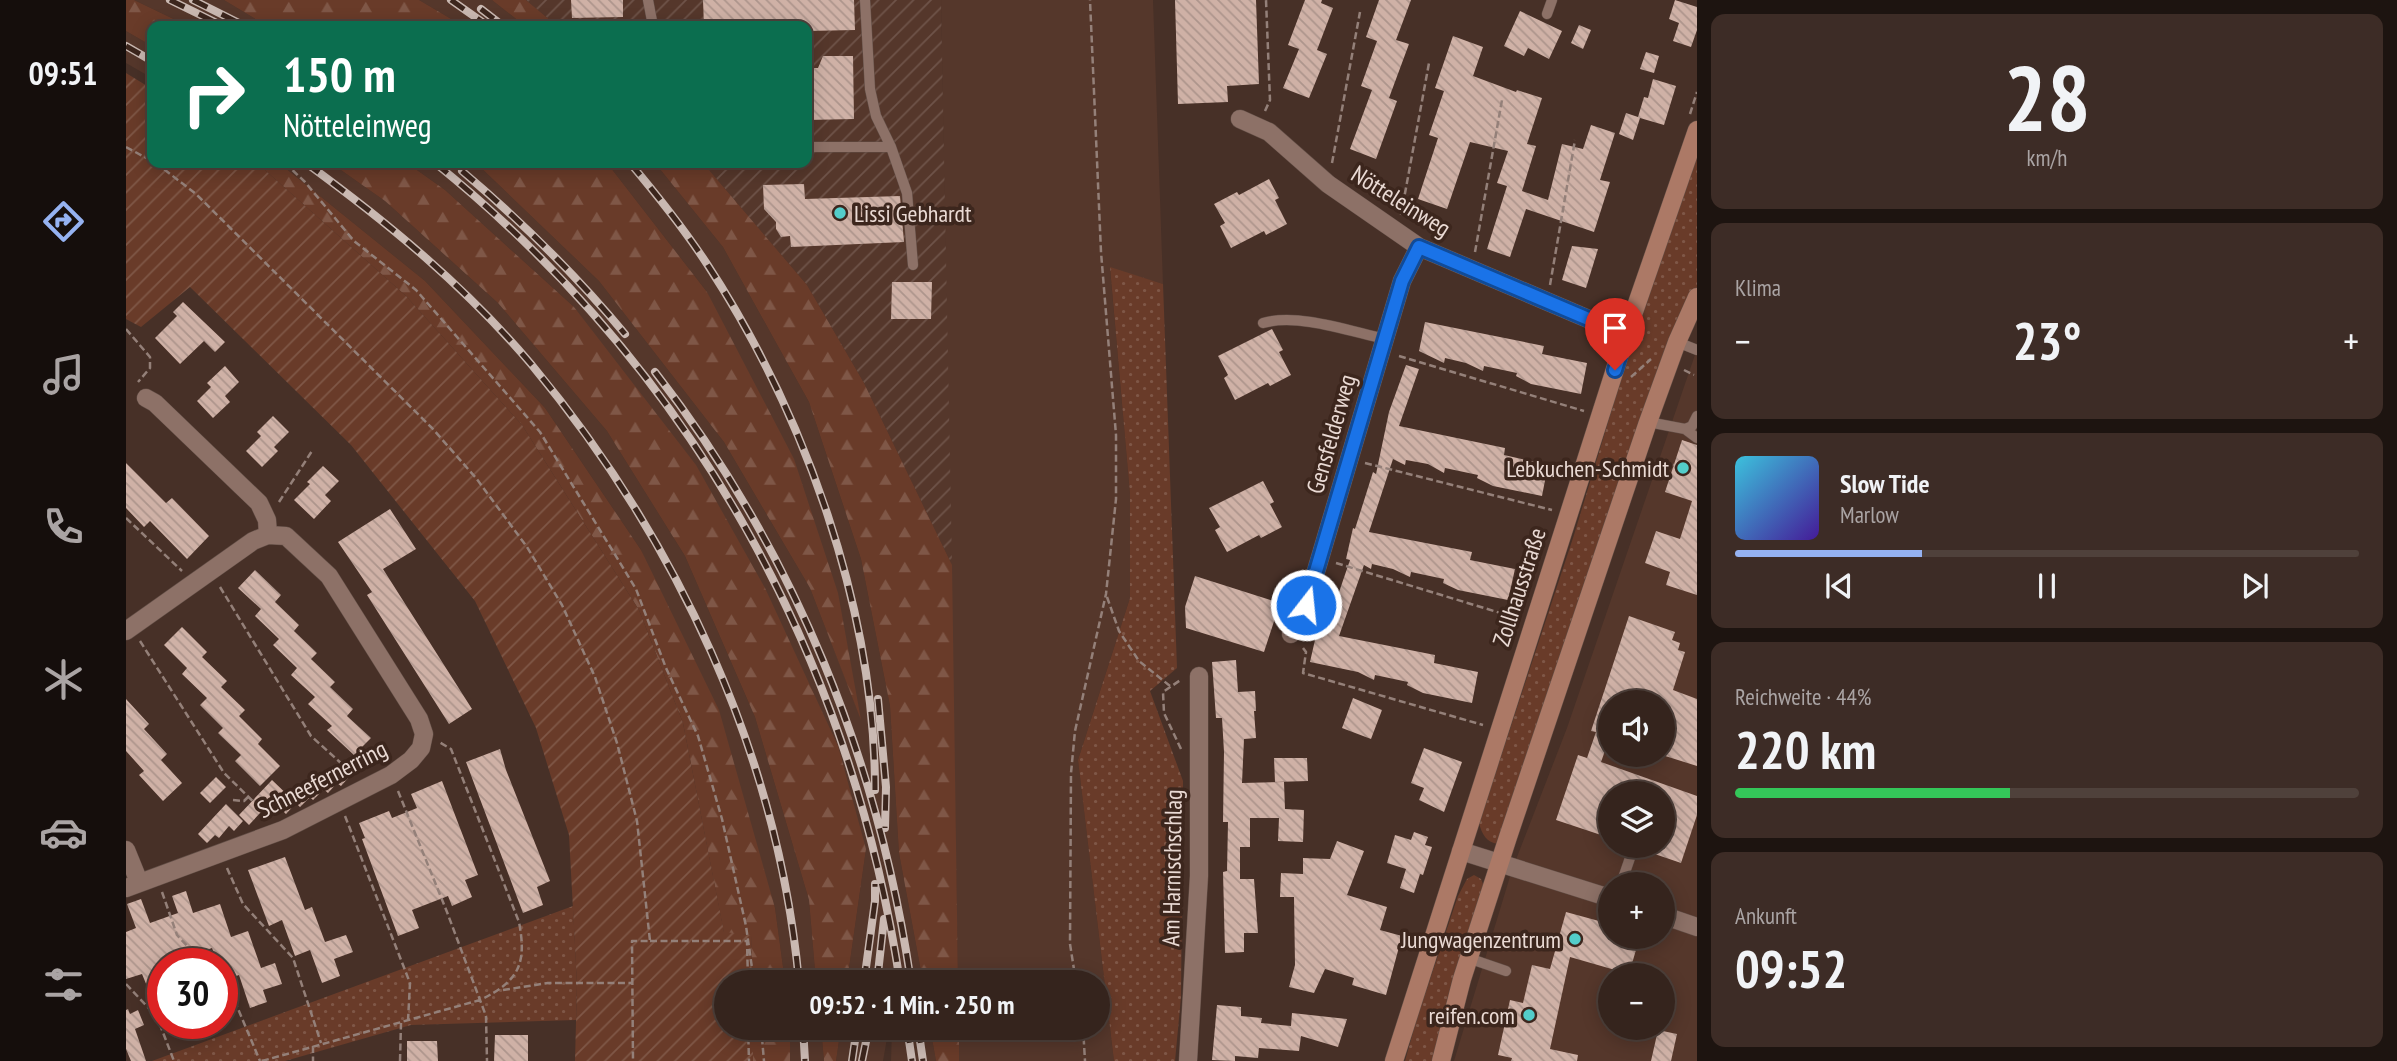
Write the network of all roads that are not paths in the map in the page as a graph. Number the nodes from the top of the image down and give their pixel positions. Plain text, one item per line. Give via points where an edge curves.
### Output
1 (648, 0) edge
2 (865, 0) edge
3 (1552, 0) edge
4 (1547, 14) dead end
5 (652, 21) edge
6 (1240, 119) dead end
7 (1697, 130) edge
8 (812, 147) edge
9 (891, 147) junction
10 (1419, 247) junction
11 (913, 265) dead end
12 (1697, 297) edge
13 (1264, 323) dead end
14 (1626, 335) junction
15 (1678, 342) junction
16 (1383, 345) junction
17 (1697, 350) edge
18 (146, 398) road end
19 (1697, 416) edge
20 (1648, 422) junction
21 (1685, 429) junction
22 (1697, 438) edge
23 (268, 527) junction
24 (129, 629) edge
25 (1291, 634) road end
26 (1199, 676) road end
27 (126, 850) edge
28 (1461, 850) junction
29 (1500, 862) junction
30 (140, 882) edge
31 (1598, 894) edge
32 (1675, 919) edge
33 (1697, 927) edge
34 (1468, 958) junction
35 (1506, 971) dead end
36 (1188, 1061) edge
37 (1394, 1061) edge
38 (1440, 1061) edge

1 - 5 lane
2 - 9 lane via 870,89 876,116
3 - 4 lane
6 - 10 street, Nötteleinweg via 1269,132 1328,184
7 - 14 main road, Zollhausstraße
8 - 9 lane
9 - 11 lane via 907,193
10 - 14 street, Nötteleinweg
10 - 16 street, Gensfelderweg via 1402,281
12 - 15 main road
13 - 16 lane via 1278,319 1324,325
14 - 28 main road, Zollhausstraße
15 - 17 lane
15 - 20 main road
16 - 25 street, Gensfelderweg via 1306,605
18 - 23 street via 259,503
19 - 21 lane
20 - 21 lane
20 - 29 main road
21 - 22 lane
23 - 24 street
23 - 30 street, Schneefernerring via 308,555 344,597 419,719 424,734 421,748 391,775 340,803 283,830
26 - 36 street, Am Harnischschlag via 1199,876
27 - 30 street
28 - 29 street
28 - 37 main road, Zollhausstraße
29 - 31 street
29 - 34 main road
32 - 33 street
34 - 35 lane
34 - 38 main road

